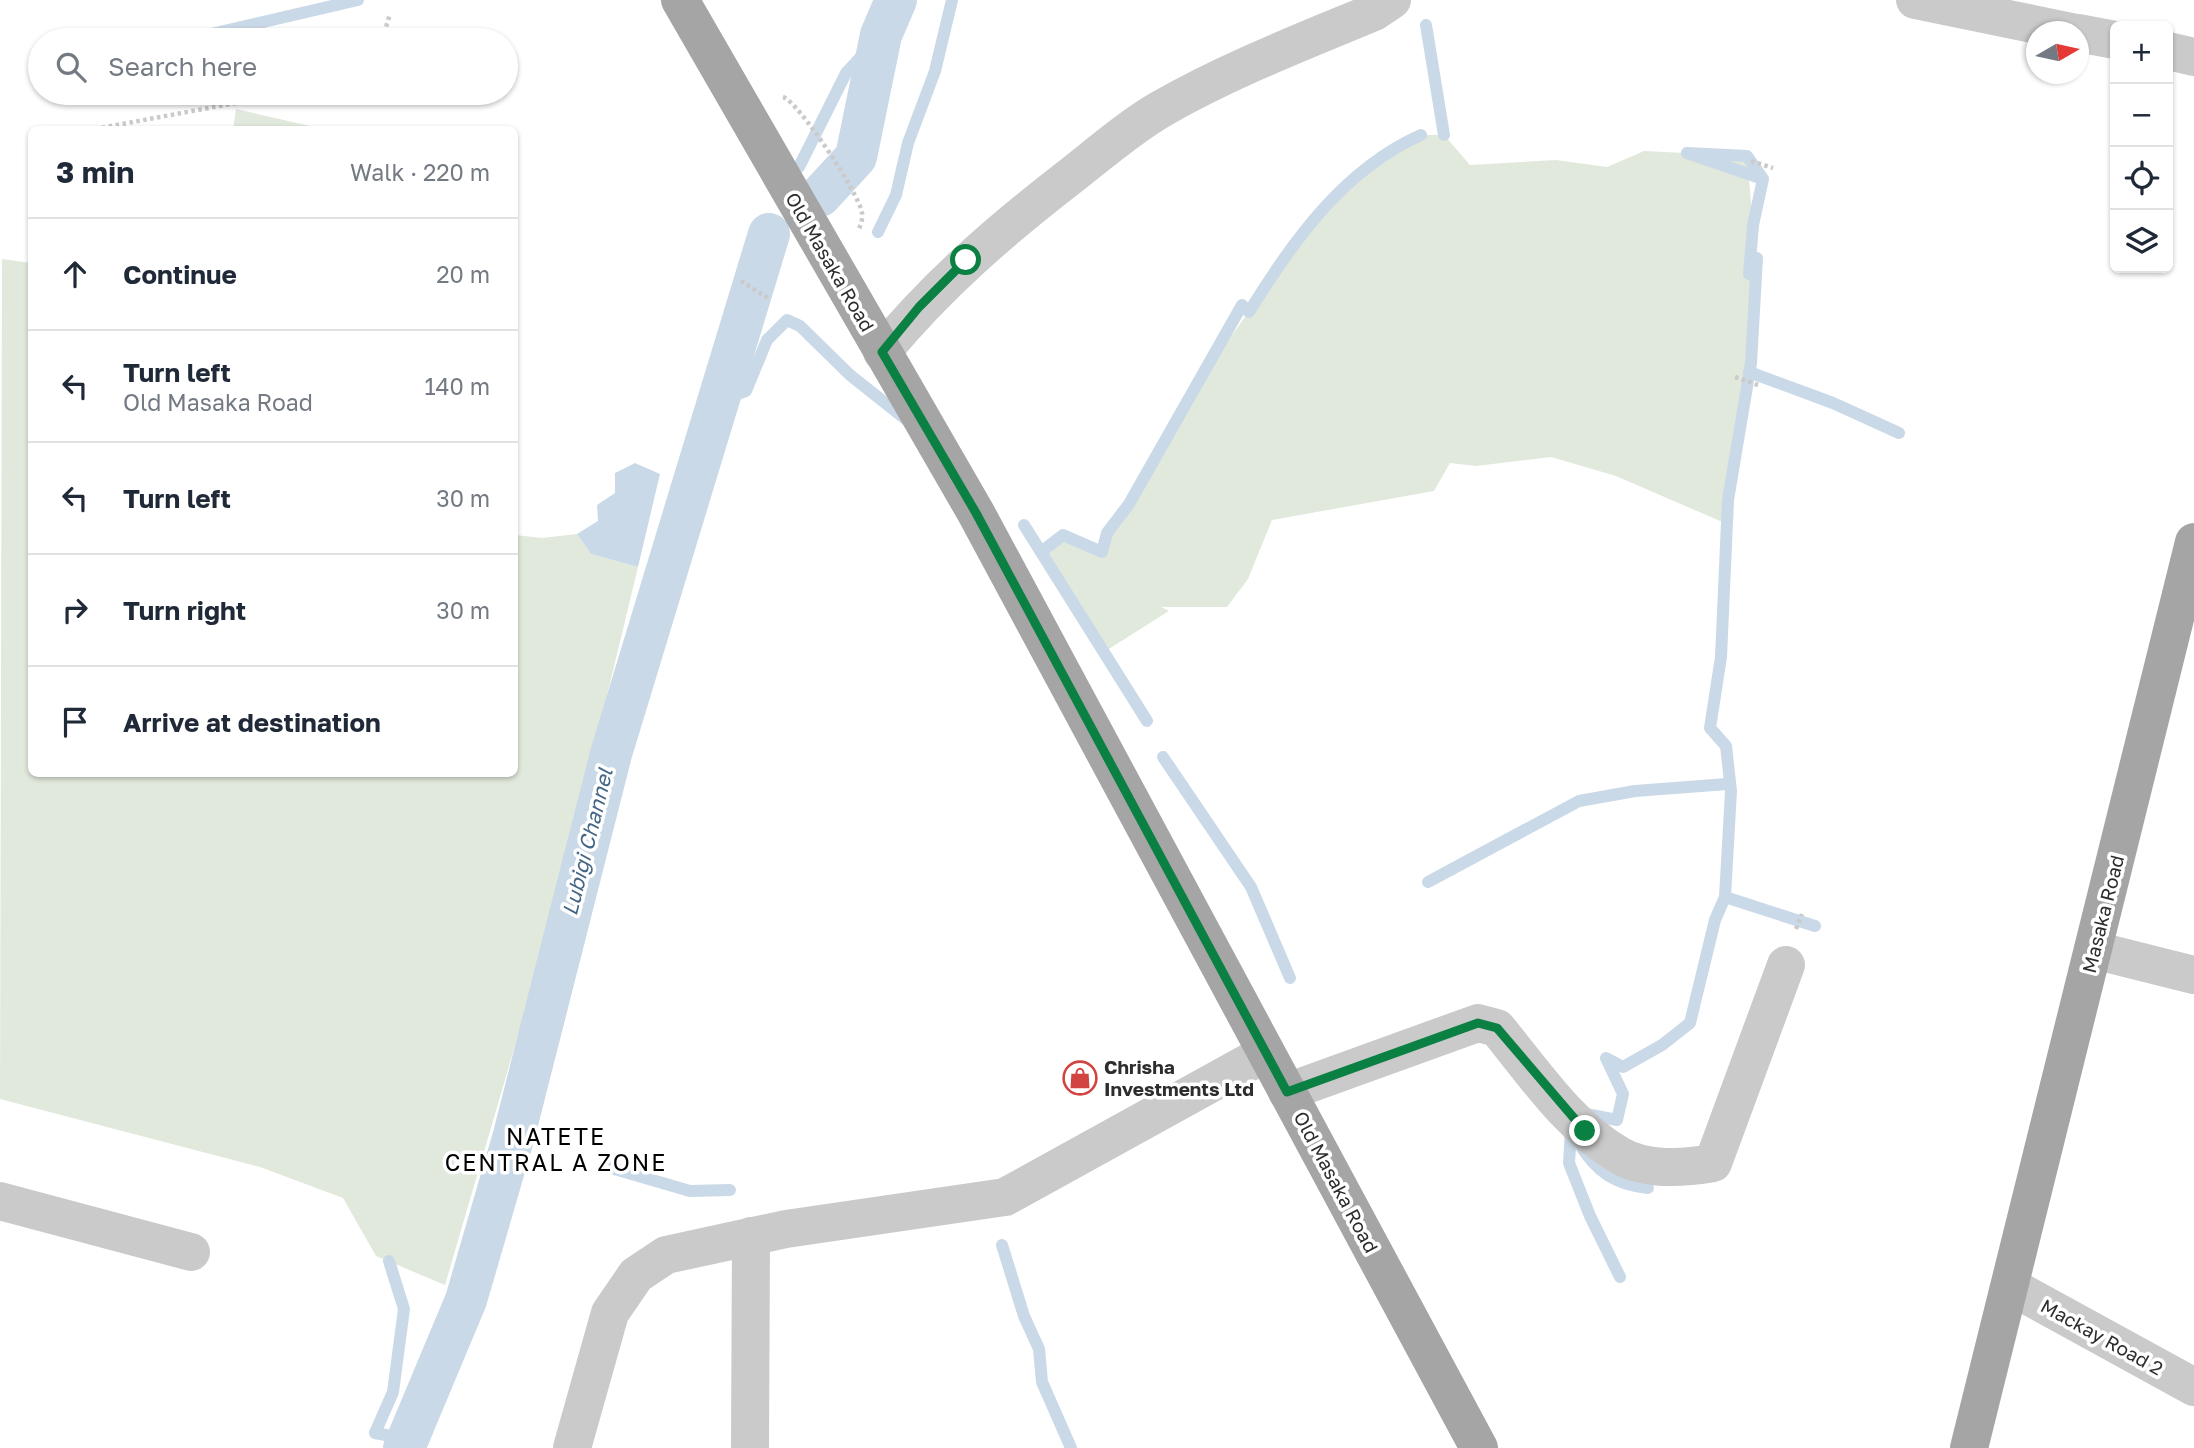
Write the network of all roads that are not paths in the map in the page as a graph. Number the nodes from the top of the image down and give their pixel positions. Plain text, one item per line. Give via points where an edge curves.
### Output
1 (680, 0) edge
2 (1915, 0) edge
3 (1379, 4) edge
4 (2026, 23) edge
5 (2089, 35) edge
6 (2110, 39) edge
7 (2173, 52) edge
8 (2194, 57) edge
9 (882, 352) junction
10 (2194, 542) edge
11 (1790, 949) road end
12 (2094, 950) junction
13 (2194, 975) edge
14 (1266, 1053) junction
15 (1287, 1092) junction
16 (0, 1201) edge
17 (751, 1236) junction
18 (191, 1252) dead end
19 (2010, 1286) junction
20 (2194, 1387) edge
21 (572, 1448) edge
22 (750, 1448) edge
23 (1479, 1448) edge
24 (1969, 1448) edge

1 - 9 main road, Old Masaka Road
2 - 4 street
3 - 9 street via 1159,110 966,260
5 - 6 street
7 - 8 street
9 - 14 main road, Old Masaka Road via 976,513
10 - 12 main road, Masaka Road
11 - 15 street via 1713,1163 1684,1168 1621,1157 1585,1131 1497,1028 1478,1023
12 - 13 street
12 - 19 main road, Masaka Road
14 - 15 main road, Old Masaka Road
14 - 17 street via 1005,1197
15 - 23 main road, Old Masaka Road
16 - 18 street
17 - 21 street via 666,1255 636,1275 610,1313
17 - 22 street
19 - 20 street, Mackay Road 2
19 - 24 main road, Masaka Road

